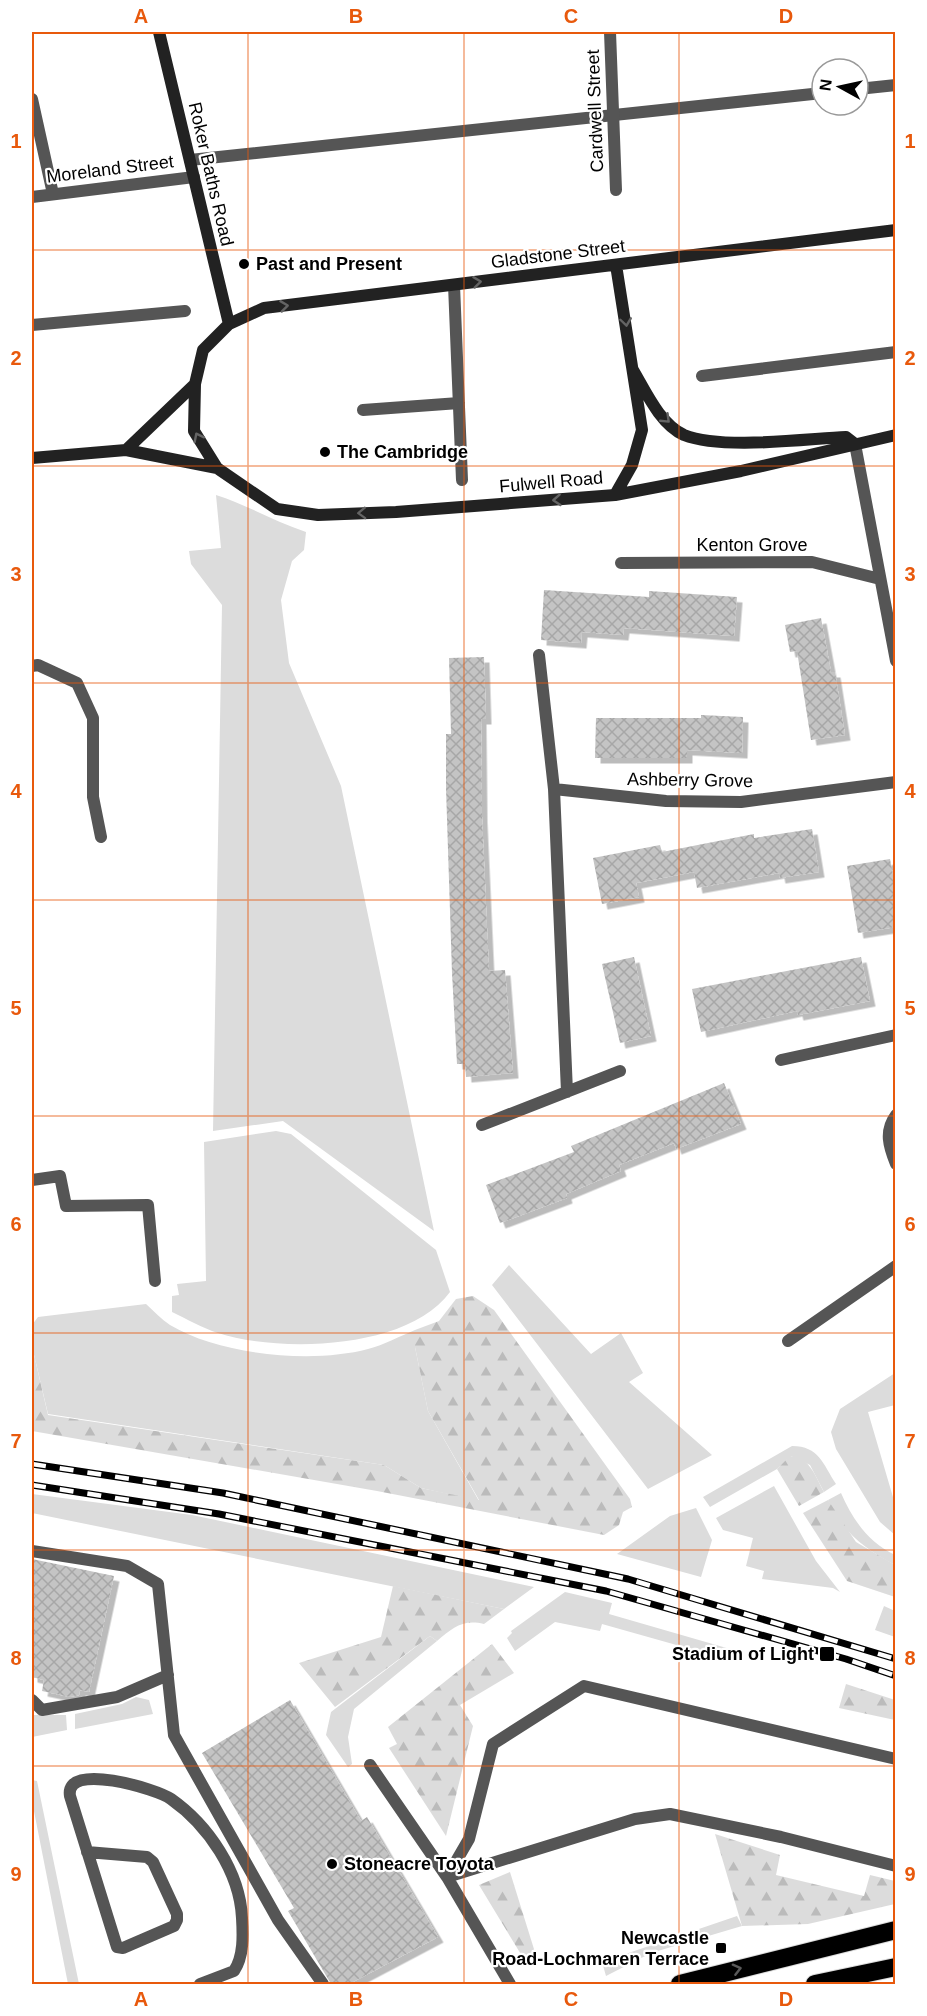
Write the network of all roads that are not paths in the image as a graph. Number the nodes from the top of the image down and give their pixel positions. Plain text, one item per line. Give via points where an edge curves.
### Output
1 (159, 32) edge
2 (610, 32) edge
3 (896, 85) edge
4 (870, 88) edge
5 (810, 94) edge
6 (32, 99) edge
7 (613, 116) junction
8 (190, 160) junction
9 (194, 177) junction
10 (616, 190) dead end
11 (53, 194) junction
12 (32, 197) edge
13 (896, 230) edge
14 (616, 265) junction
15 (454, 285) junction
16 (185, 311) dead end
17 (229, 324) junction
18 (32, 325) edge
19 (896, 352) edge
20 (633, 370) junction
21 (702, 376) dead end
22 (195, 384) junction
23 (459, 403) junction
24 (363, 410) dead end
25 (896, 435) edge
26 (855, 444) junction
27 (126, 450) junction
28 (32, 458) edge
29 (217, 468) junction
30 (462, 480) dead end
31 (615, 495) junction
32 (621, 563) dead end
33 (880, 579) junction
34 (538, 655) dead end
35 (896, 661) edge
36 (32, 666) edge
37 (896, 782) edge
38 (554, 789) junction
39 (101, 837) dead end
40 (896, 1035) edge
41 (781, 1060) dead end
42 (620, 1071) dead end
43 (567, 1092) junction
44 (896, 1115) edge
45 (482, 1125) dead end
46 (896, 1164) edge
47 (32, 1180) edge
48 (896, 1266) edge
49 (155, 1281) dead end
50 (788, 1341) dead end
51 (32, 1551) edge
52 (168, 1675) junction
53 (32, 1700) edge
54 (896, 1759) edge
55 (370, 1765) dead end
56 (87, 1852) junction
57 (896, 1866) edge
58 (447, 1877) junction
59 (896, 1930) edge
60 (896, 1967) edge
61 (200, 1984) edge
62 (323, 1984) edge
63 (510, 1984) edge
64 (680, 1984) edge
65 (815, 1984) edge

1 - 8 street, Roker Baths Road
2 - 7 street, Cardwell Street
3 - 4 street
5 - 7 street
6 - 11 street
7 - 8 street
7 - 10 street, Cardwell Street
8 - 9 street, Roker Baths Road
9 - 11 street, Moreland Street
9 - 17 street, Roker Baths Road
11 - 12 street, Moreland Street
13 - 14 street, Gladstone Street
15 -> 14 street, Gladstone Street
14 -> 20 street
17 -> 15 street, Gladstone Street via 264,308
15 - 23 street
16 - 18 street
17 - 22 street, Fulwell Road via 203,350
19 - 21 street
20 -> 26 street via 660,415 684,435 720,441 846,437
20 - 31 street via 642,430 632,465
22 - 27 street
29 -> 22 street, Fulwell Road via 194,431
23 - 24 street
23 - 30 street
25 - 26 street, Fulwell Road
26 - 31 street, Fulwell Road
26 - 33 street
27 - 28 street, Fulwell Road
27 - 29 street, Fulwell Road
31 -> 29 street, Fulwell Road via 318,515 278,509
32 - 33 street, Kenton Grove via 812,562
33 - 35 street
34 - 38 street
36 - 39 street via 38,665 77,683 93,718 93,797
37 - 38 street, Ashberry Grove via 741,802 666,801
38 - 43 street
40 - 41 street
42 - 43 street
43 - 45 street
44 - 46 street via 888,1131 888,1143
47 - 49 street via 60,1176 66,1206 148,1205
48 - 50 street
51 - 52 street via 127,1566 158,1584
52 - 53 street via 117,1697 42,1710
52 - 62 street via 174,1735 278,1920
54 - 58 street via 584,1686 493,1744 469,1839
55 - 58 street
56 - 56 street via 117,1947 123,1948 174,1926 177,1914 153,1862 142,1855
56 - 61 street via 69,1792 76,1783 117,1780 146,1787 171,1798 201,1826 237,1885 243,1928 239,1964 234,1971
57 - 58 street via 670,1814 635,1819
58 - 63 street
64 -> 59 highway
60 - 65 highway

